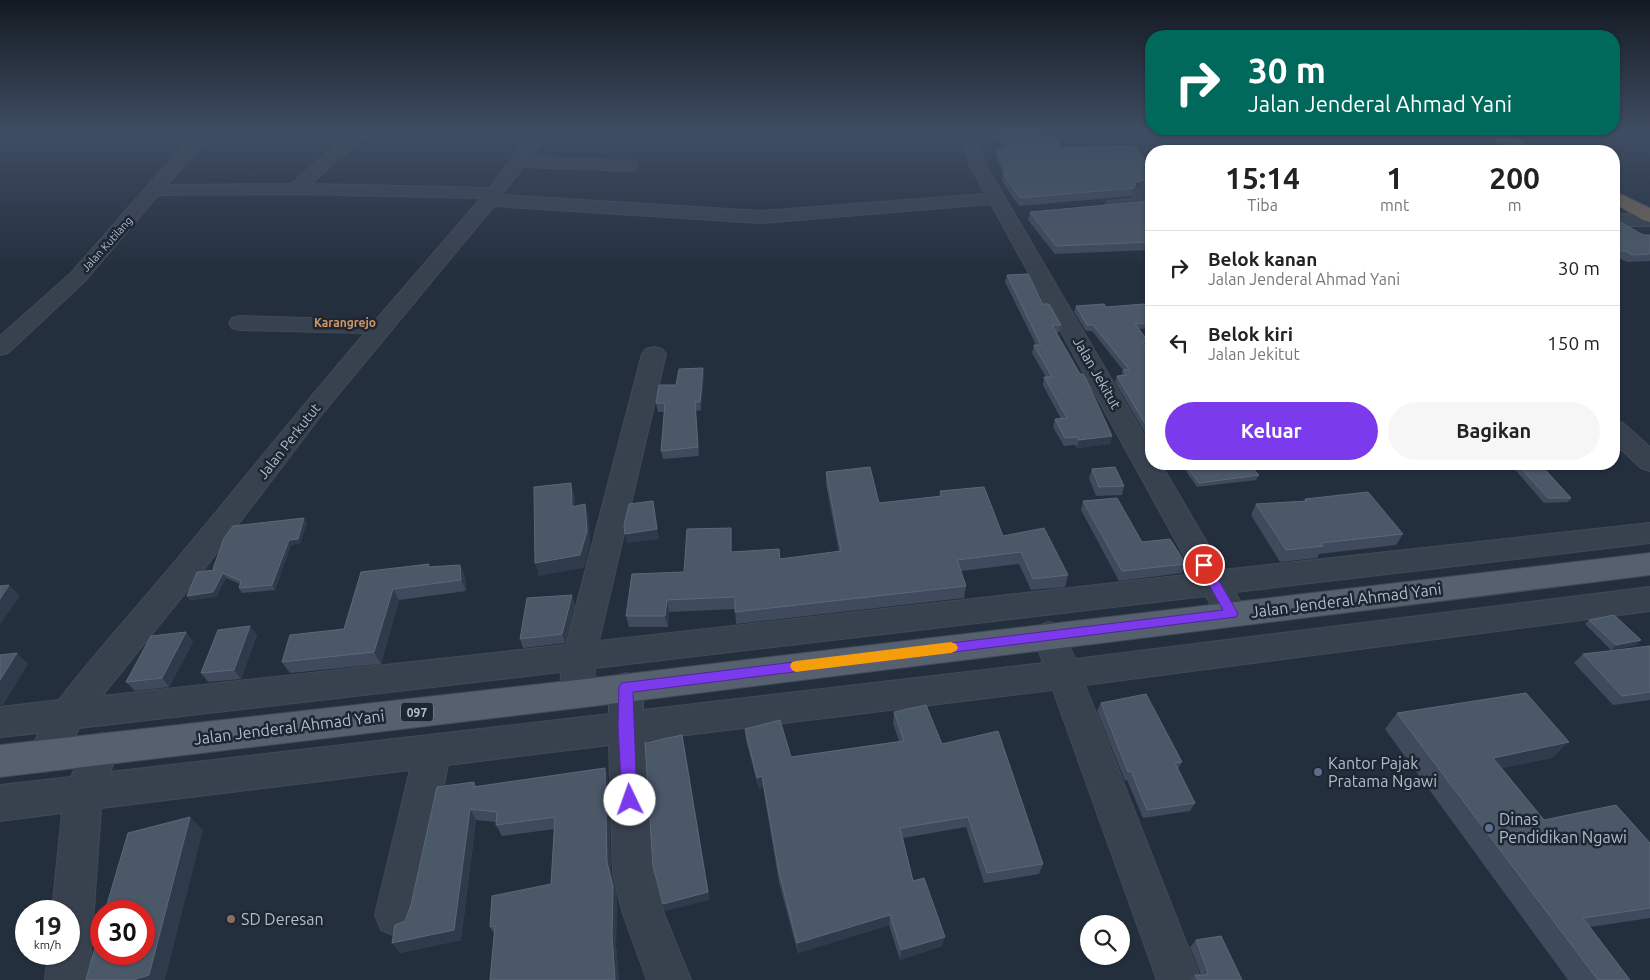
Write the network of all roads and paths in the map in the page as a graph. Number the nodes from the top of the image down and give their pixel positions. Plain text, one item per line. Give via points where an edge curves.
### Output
1 (166, 177) edge
2 (309, 177) edge
3 (507, 177) edge
4 (986, 177) edge
5 (295, 189) junction
6 (155, 190) junction
7 (1142, 195) dead end
8 (492, 196) junction
9 (1145, 198) edge
10 (1620, 199) edge
11 (1145, 202) edge
12 (1650, 204) edge
13 (1630, 205) junction
14 (1096, 207) edge
15 (1008, 208) junction
16 (1650, 218) edge
17 (1620, 220) edge
18 (240, 323) dead end
19 (382, 327) junction
20 (0, 348) edge
21 (654, 354) dead end
22 (1620, 434) edge
23 (1145, 460) edge
24 (1650, 462) edge
25 (1151, 470) edge
26 (1650, 533) edge
27 (1650, 564) edge
28 (1213, 582) junction
29 (1650, 599) edge
30 (1232, 614) junction
31 (1049, 635) junction
32 (579, 658) junction
33 (1065, 674) junction
34 (626, 687) junction
35 (577, 694) junction
36 (69, 714) junction
37 (0, 722) edge
38 (626, 726) junction
39 (102, 749) junction
40 (433, 750) junction
41 (45, 756) junction
42 (0, 761) edge
43 (83, 793) junction
44 (0, 803) edge
45 (396, 915) dead end
46 (66, 980) edge
47 (669, 980) edge
48 (1180, 980) edge

1 - 6 street, Jalan Kutilang
2 - 5 street
3 - 8 street, Jalan Perkutut
4 - 15 street, Jalan Jekitut
5 - 6 street
5 - 8 street
6 - 20 street, Jalan Kutilang via 78,277
7 - 9 street
8 - 15 street via 762,217
8 - 19 street, Jalan Perkutut
10 - 13 highway
11 - 14 street
12 - 13 street
13 - 16 highway
15 - 23 street, Jalan Jekitut
16 - 17 street
18 - 19 street
19 - 36 street, Jalan Perkutut
21 - 32 street
22 - 24 street
25 - 28 street, Jalan Jekitut
26 - 28 street
27 - 30 main road, Jalan Jenderal Ahmad Yani / 097
28 - 30 street, Jalan Jekitut
28 - 32 street
29 - 33 street
30 - 31 main road, Jalan Jenderal Ahmad Yani / 097
31 - 33 street
31 - 34 main road, Jalan Jenderal Ahmad Yani / 097
32 - 35 street
32 - 36 street
33 - 38 street
33 - 48 street
34 - 35 main road, Jalan Jenderal Ahmad Yani / 097
34 - 38 street
35 - 39 main road, Jalan Jenderal Ahmad Yani / 097
36 - 37 street
36 - 41 street, Jalan Perkutut
38 - 40 street
38 - 47 street via 633,873 637,895
39 - 41 main road, Jalan Jenderal Ahmad Yani / 097
39 - 43 street
40 - 43 street
40 - 45 street
41 - 42 main road, Jalan Jenderal Ahmad Yani / 097
43 - 44 street
43 - 46 street

